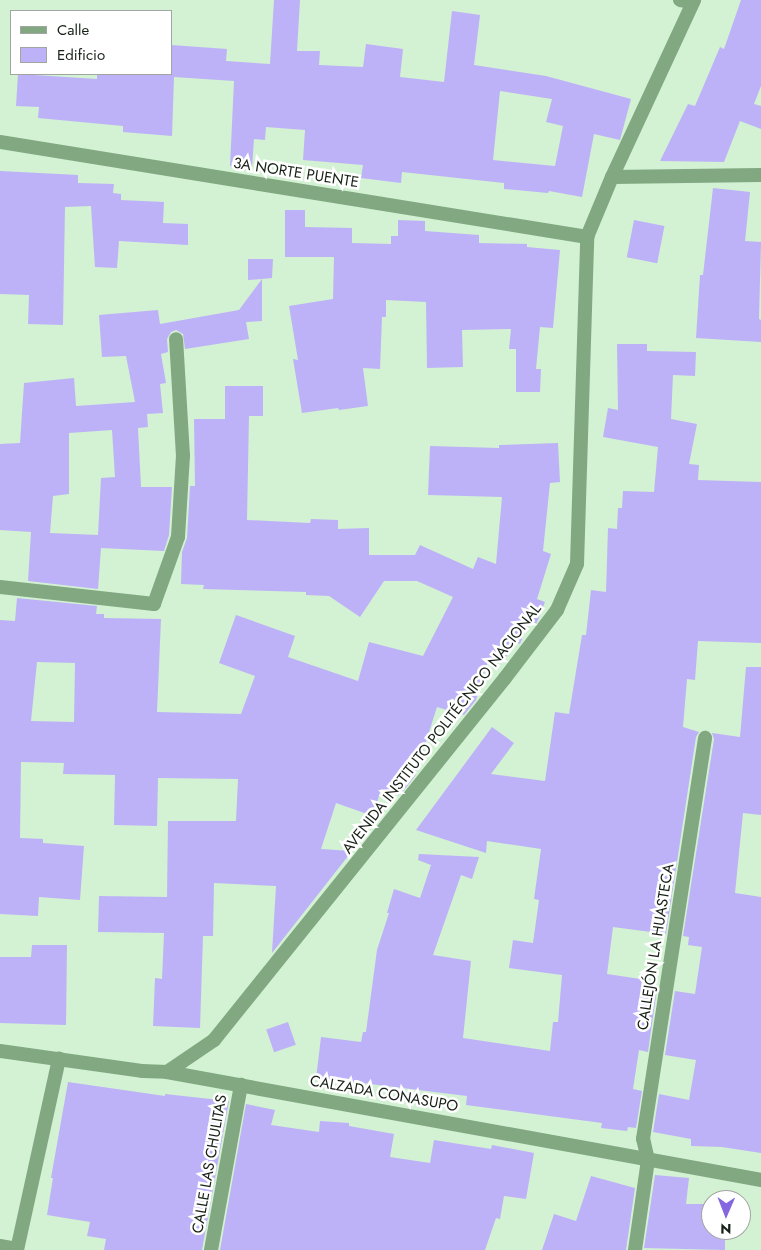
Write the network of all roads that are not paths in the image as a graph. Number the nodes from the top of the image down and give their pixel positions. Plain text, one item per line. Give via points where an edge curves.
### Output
1 (689, 1) edge
2 (0, 142) edge
3 (761, 175) edge
4 (612, 177) junction
5 (588, 236) junction
6 (176, 339) dead end
7 (0, 587) edge
8 (705, 738) dead end
9 (0, 1051) edge
10 (59, 1058) junction
11 (167, 1072) junction
12 (241, 1084) junction
13 (648, 1160) junction
14 (761, 1180) edge
15 (0, 1246) edge
16 (17, 1249) edge
17 (211, 1250) edge
18 (635, 1250) edge

1 - 4 street, AVENIDA INSTITUTO POLITÉCNICO NACIONAL
2 - 5 street, 3A NORTE PUENTE
3 - 4 street
4 - 5 street, AVENIDA INSTITUTO POLITÉCNICO NACIONAL
5 - 11 street, AVENIDA INSTITUTO POLITÉCNICO NACIONAL via 577,564 557,610 214,1040
6 - 7 street via 183,456 178,537 154,604
8 - 13 street, CALLEJÓN LA HUASTECA via 643,1139
9 - 10 street, CALZADA CONASUPO
10 - 11 street, CALZADA CONASUPO
10 - 16 street
11 - 12 street, CALZADA CONASUPO
12 - 13 street, CALZADA CONASUPO
12 - 17 street, CALLE LAS CHULITAS
13 - 14 street, CALZADA CONASUPO
13 - 18 street, CALLEJÓN LA HUASTECA
15 - 16 street

